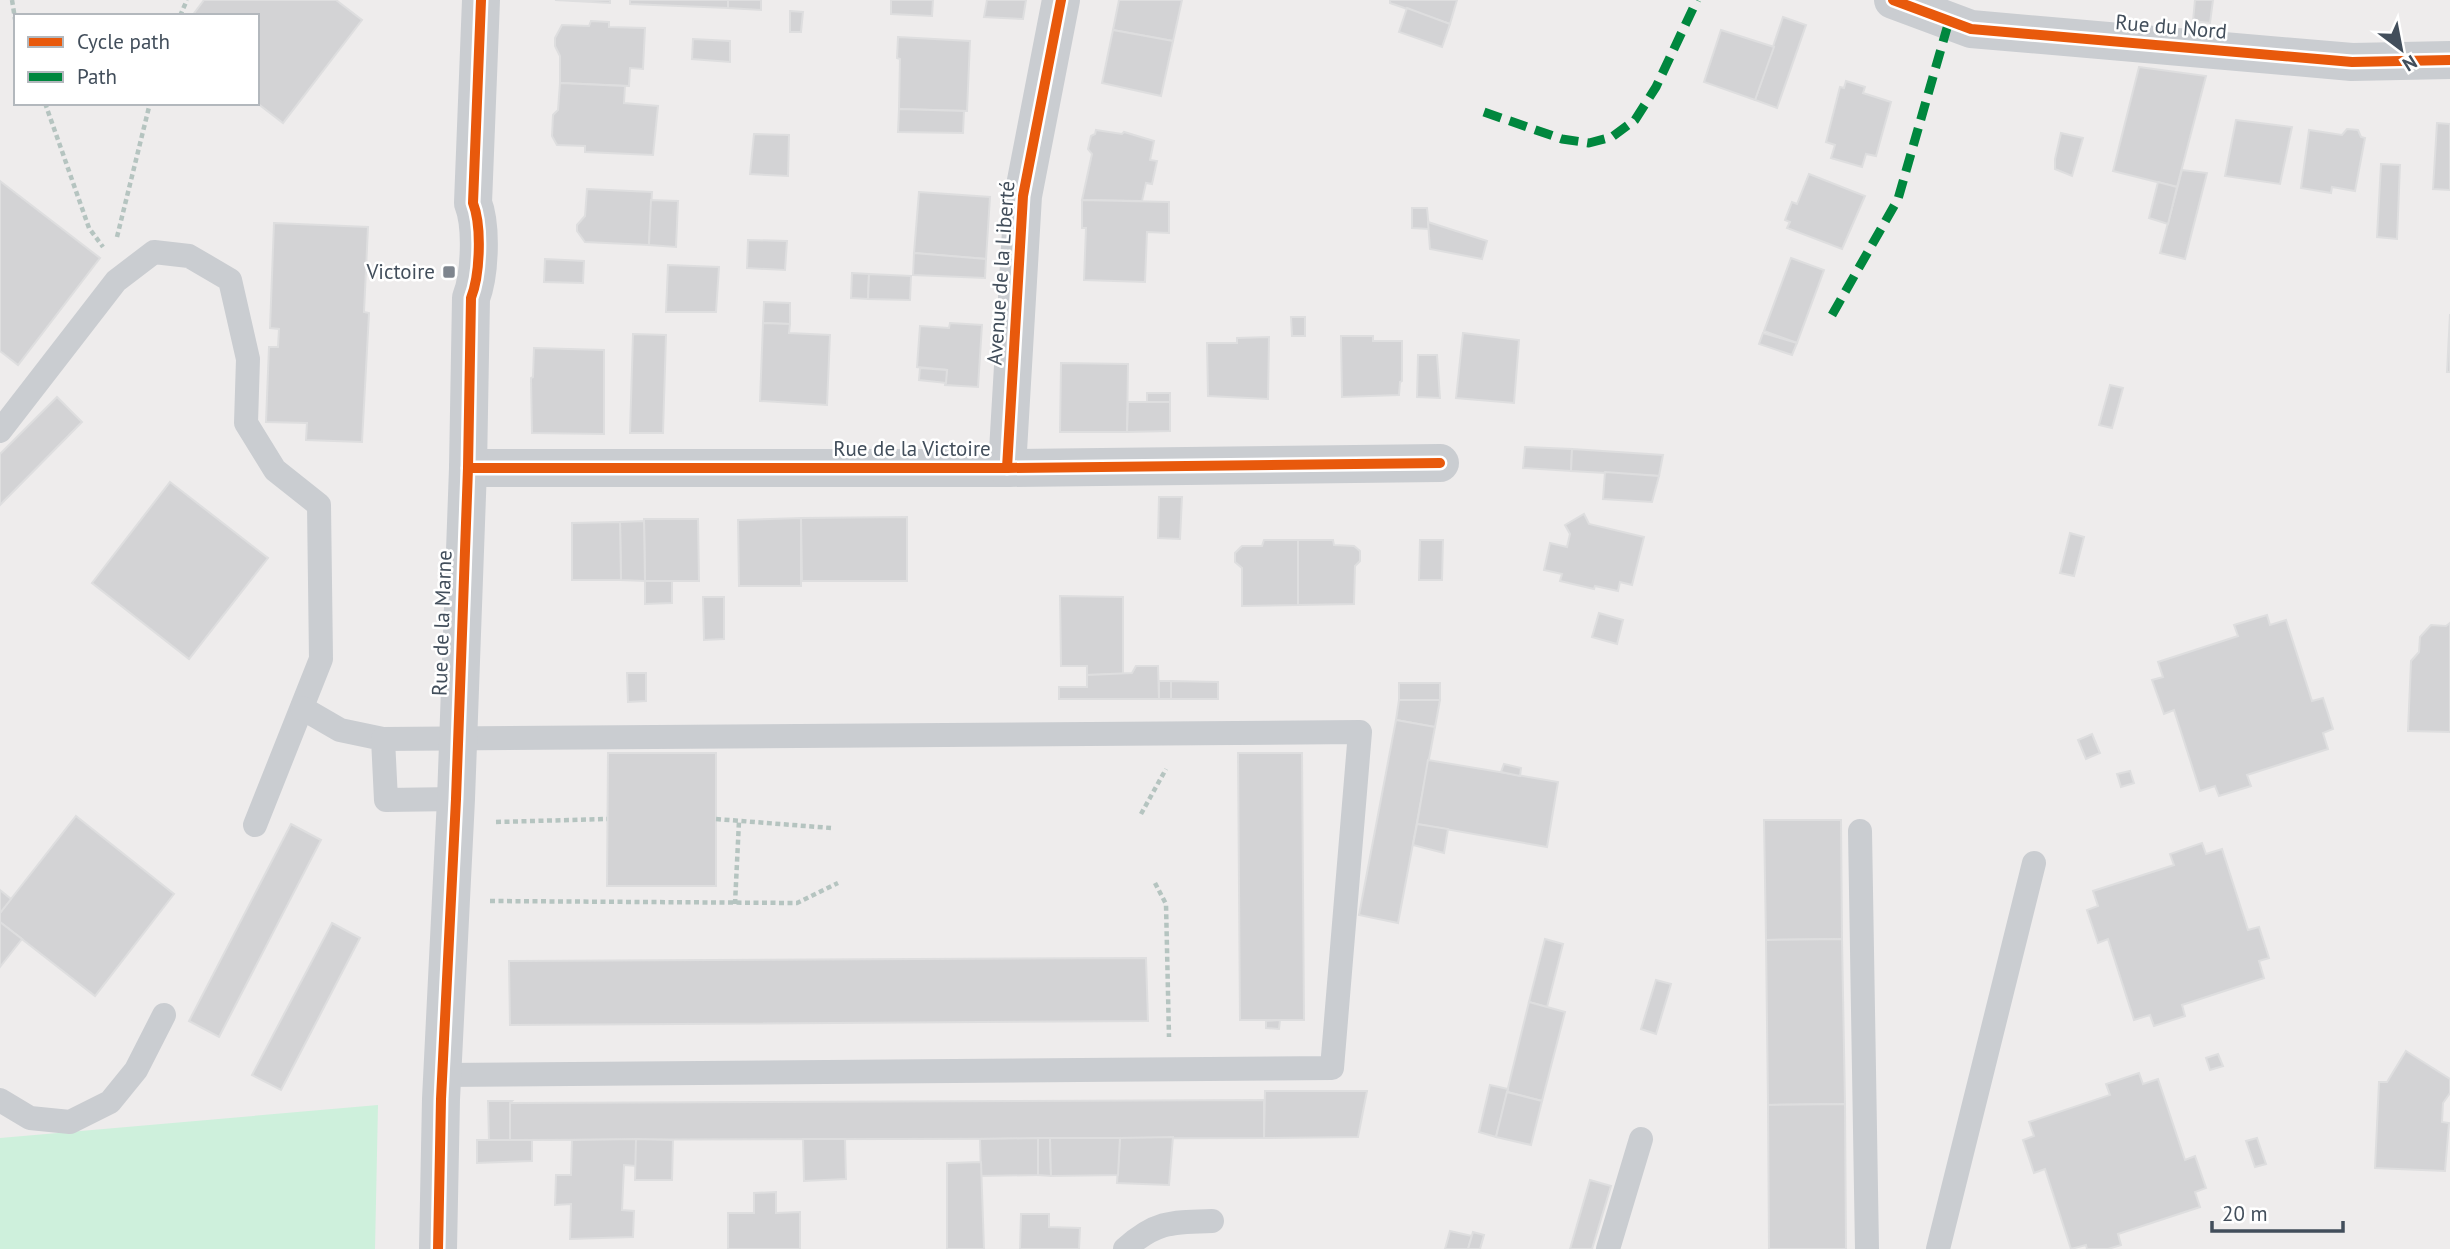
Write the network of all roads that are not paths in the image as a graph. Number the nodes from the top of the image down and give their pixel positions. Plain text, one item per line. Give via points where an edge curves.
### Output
1 (481, 0) edge
2 (1061, 0) edge
3 (1894, 0) edge
4 (2450, 60) edge
5 (0, 431) edge
6 (1440, 463) dead end
7 (468, 468) junction
8 (1007, 468) junction
9 (302, 708) junction
10 (383, 739) junction
11 (457, 739) junction
12 (456, 811) junction
13 (255, 825) dead end
14 (1860, 831) dead end
15 (2034, 863) dead end
16 (164, 1015) dead end
17 (442, 1075) junction
18 (0, 1100) edge
19 (1641, 1139) dead end
20 (1212, 1221) dead end
21 (438, 1249) edge
22 (1125, 1249) edge
23 (1608, 1249) edge
24 (1867, 1249) edge
25 (1938, 1249) edge

1 - 7 street, Rue de la Marne
2 - 8 street, Avenue de la Liberté via 1023,197
3 - 4 street, Rue du Nord via 1971,29 2352,62
5 - 9 lane via 114,270 154,252 190,256 230,280 248,359 246,423 275,470 319,505 321,659
6 - 8 street, Rue de la Victoire
7 - 8 street, Rue de la Victoire
7 - 11 street, Rue de la Marne
9 - 10 lane via 340,730
9 - 13 lane
10 - 11 lane
10 - 12 lane via 386,800
11 - 12 street, Rue de la Marne
11 - 17 lane via 1360,732 1332,1068
12 - 17 street, Rue de la Marne
14 - 24 lane
15 - 25 lane
16 - 18 lane via 135,1070 110,1102 70,1122 30,1118
17 - 21 street, Rue de la Marne
19 - 23 lane
20 - 22 lane via 1170,1222 1142,1234

